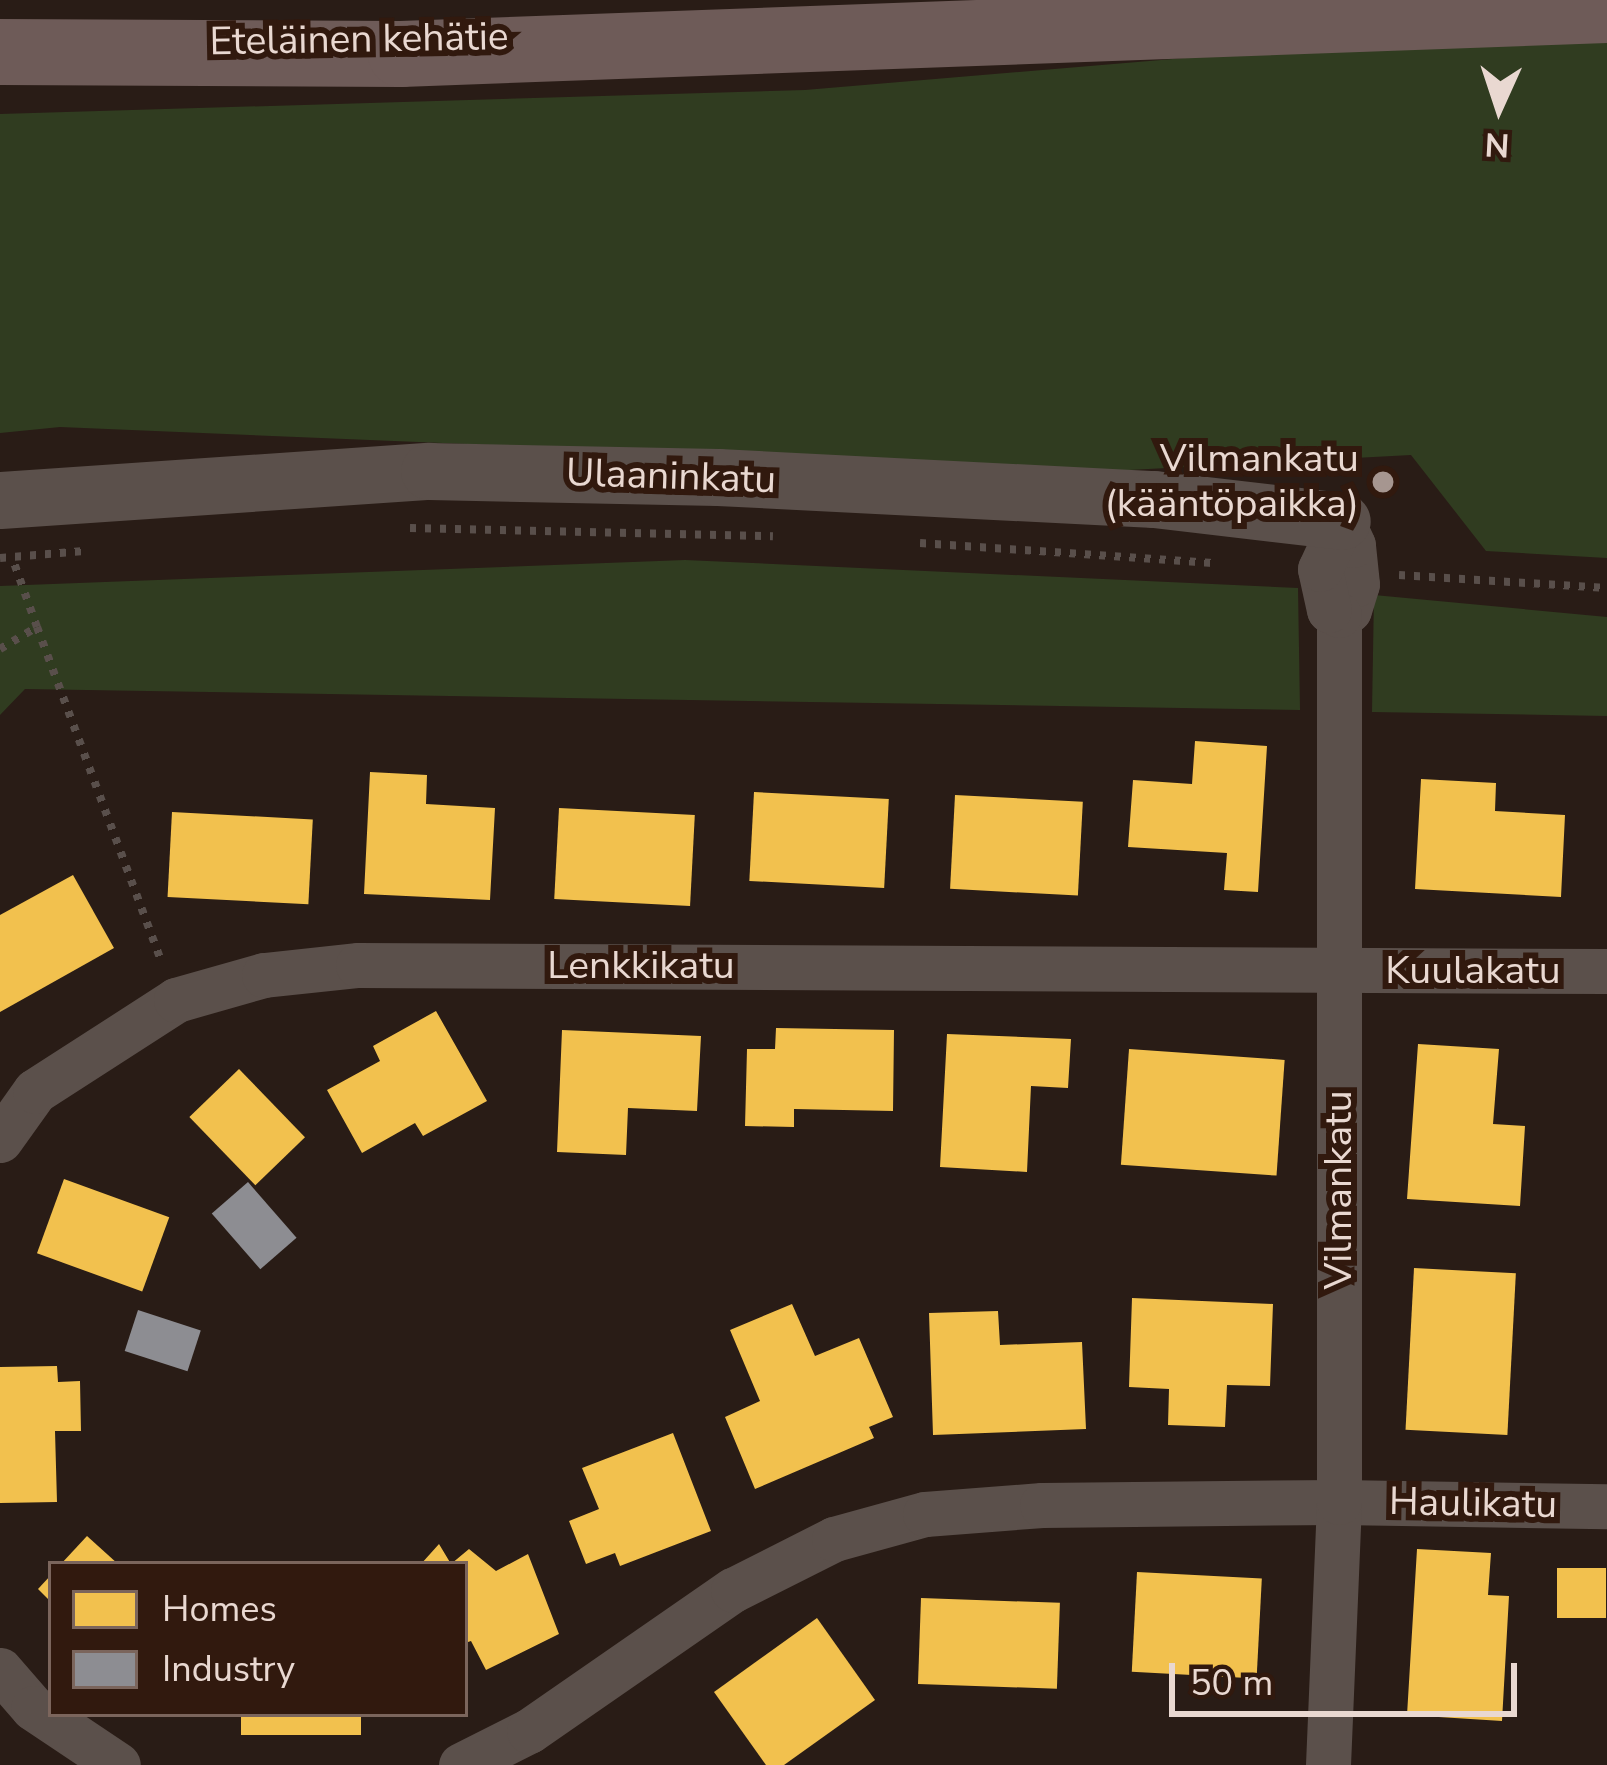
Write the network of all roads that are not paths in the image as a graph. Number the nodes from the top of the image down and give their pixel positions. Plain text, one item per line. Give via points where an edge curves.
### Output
1 (932, 0) edge
2 (1607, 10) edge
3 (0, 50) edge
4 (0, 500) edge
5 (1350, 546) joint
6 (1339, 970) junction
7 (1607, 971) edge
8 (0, 1140) edge
9 (1340, 1502) junction
10 (1607, 1506) edge
11 (0, 1670) edge
12 (118, 1765) edge
13 (461, 1765) edge
14 (1328, 1765) edge

1 - 3 highway, Eteläinen kehätie via 518,37
2 - 3 highway via 401,54
4 - 5 street, Ulaaninkatu via 429,471 718,477 1154,499
5 - 6 street, Vilmankatu via 1320,569 1329,610 1339,615
6 - 7 street, Kuulakatu
6 - 8 street, Lenkkikatu via 358,965 264,975 176,1000 35,1091
6 - 9 street, Vilmankatu
9 - 10 street, Haulikatu
9 - 13 street via 972,1510 925,1514 834,1540 733,1590 529,1730
9 - 14 street, Vilmankatu
11 - 12 street via 33,1708

